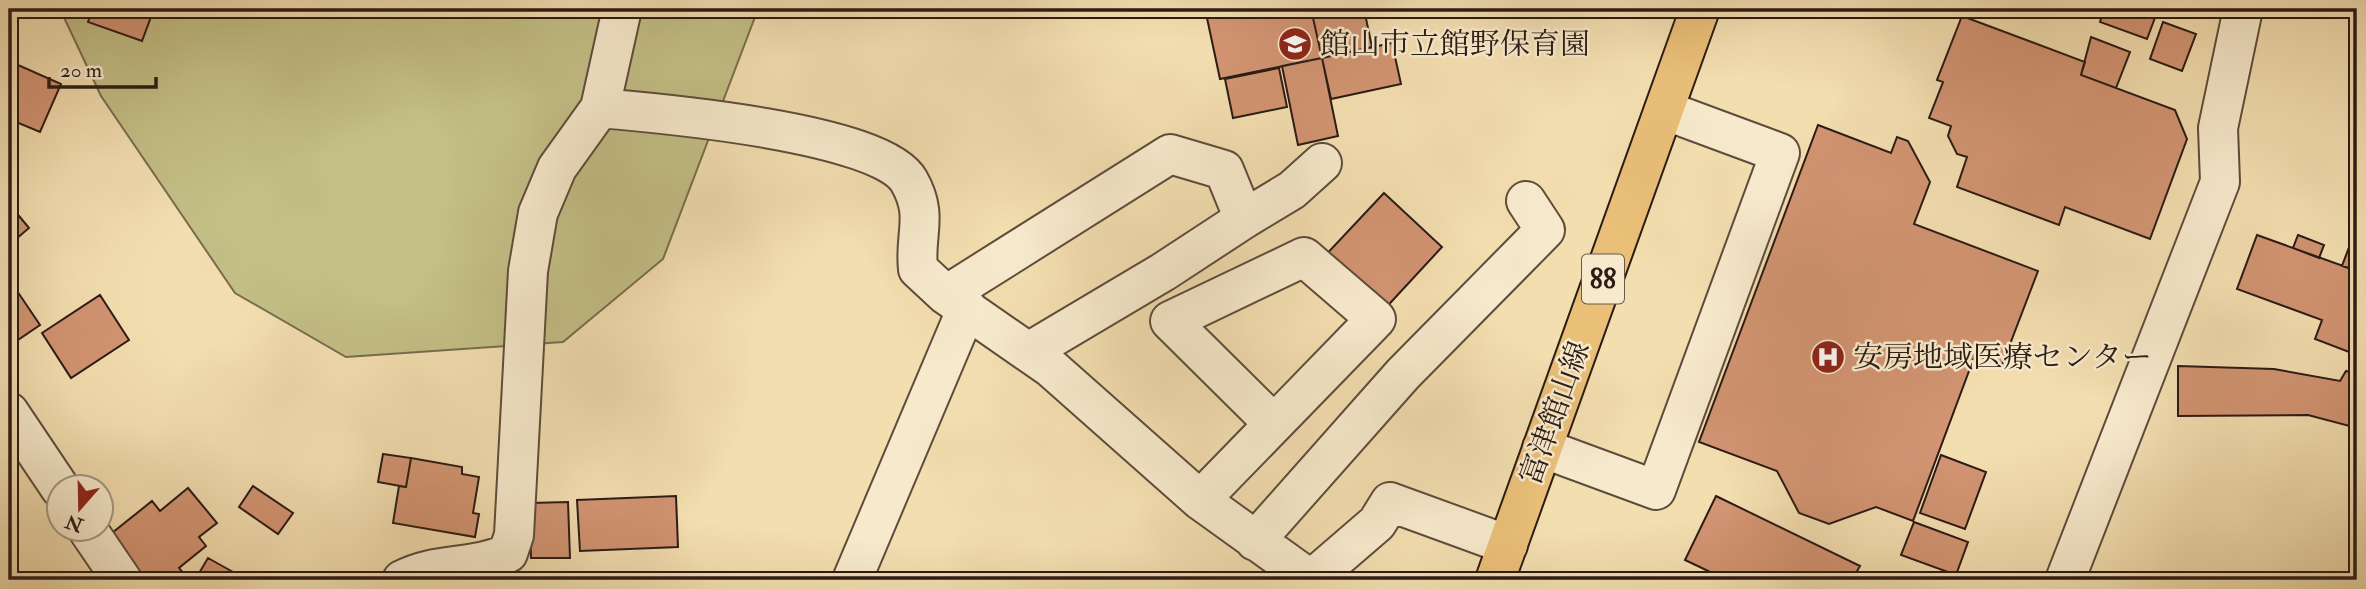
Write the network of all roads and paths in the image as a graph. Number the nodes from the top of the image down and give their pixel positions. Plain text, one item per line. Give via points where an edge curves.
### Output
1 (622, 9) edge
2 (1700, 9) edge
3 (2243, 9) edge
4 (600, 108) junction
5 (1664, 110) junction
6 (1322, 163) dead end
7 (1526, 201) dead end
8 (1244, 219) junction
9 (956, 302) junction
10 (1030, 351) junction
11 (9, 412) edge
12 (1274, 424) junction
13 (1542, 448) junction
14 (51, 474) edge
15 (1200, 500) junction
16 (1255, 541) junction
17 (98, 544) edge
18 (1508, 545) junction
19 (122, 580) edge
20 (402, 580) edge
21 (852, 580) edge
22 (1495, 580) edge
23 (2065, 580) edge

1 - 4 street
2 - 5 main road, 富津館山線 / 88
3 - 23 street via 2218,128 2220,182
4 - 9 street via 710,118 847,147 886,161 907,177 921,207 918,269
4 - 20 street via 557,168 538,214 528,271 514,535 508,553 492,561 431,567
5 - 13 main road, 富津館山線 / 88
5 - 13 street via 1780,153 1657,490
6 - 8 street via 1292,190
7 - 16 street via 1545,230 1403,374
8 - 9 street via 1224,170 1170,154
8 - 10 street
9 - 10 street
9 - 21 street
10 - 15 street
11 - 14 street
12 - 12 street via 1376,319 1304,257 1170,321
12 - 15 street
13 - 18 main road, 富津館山線 / 88
15 - 16 street
16 - 18 street via 1311,580 1377,523 1390,502
17 - 19 street
18 - 22 main road, 富津館山線 / 88

